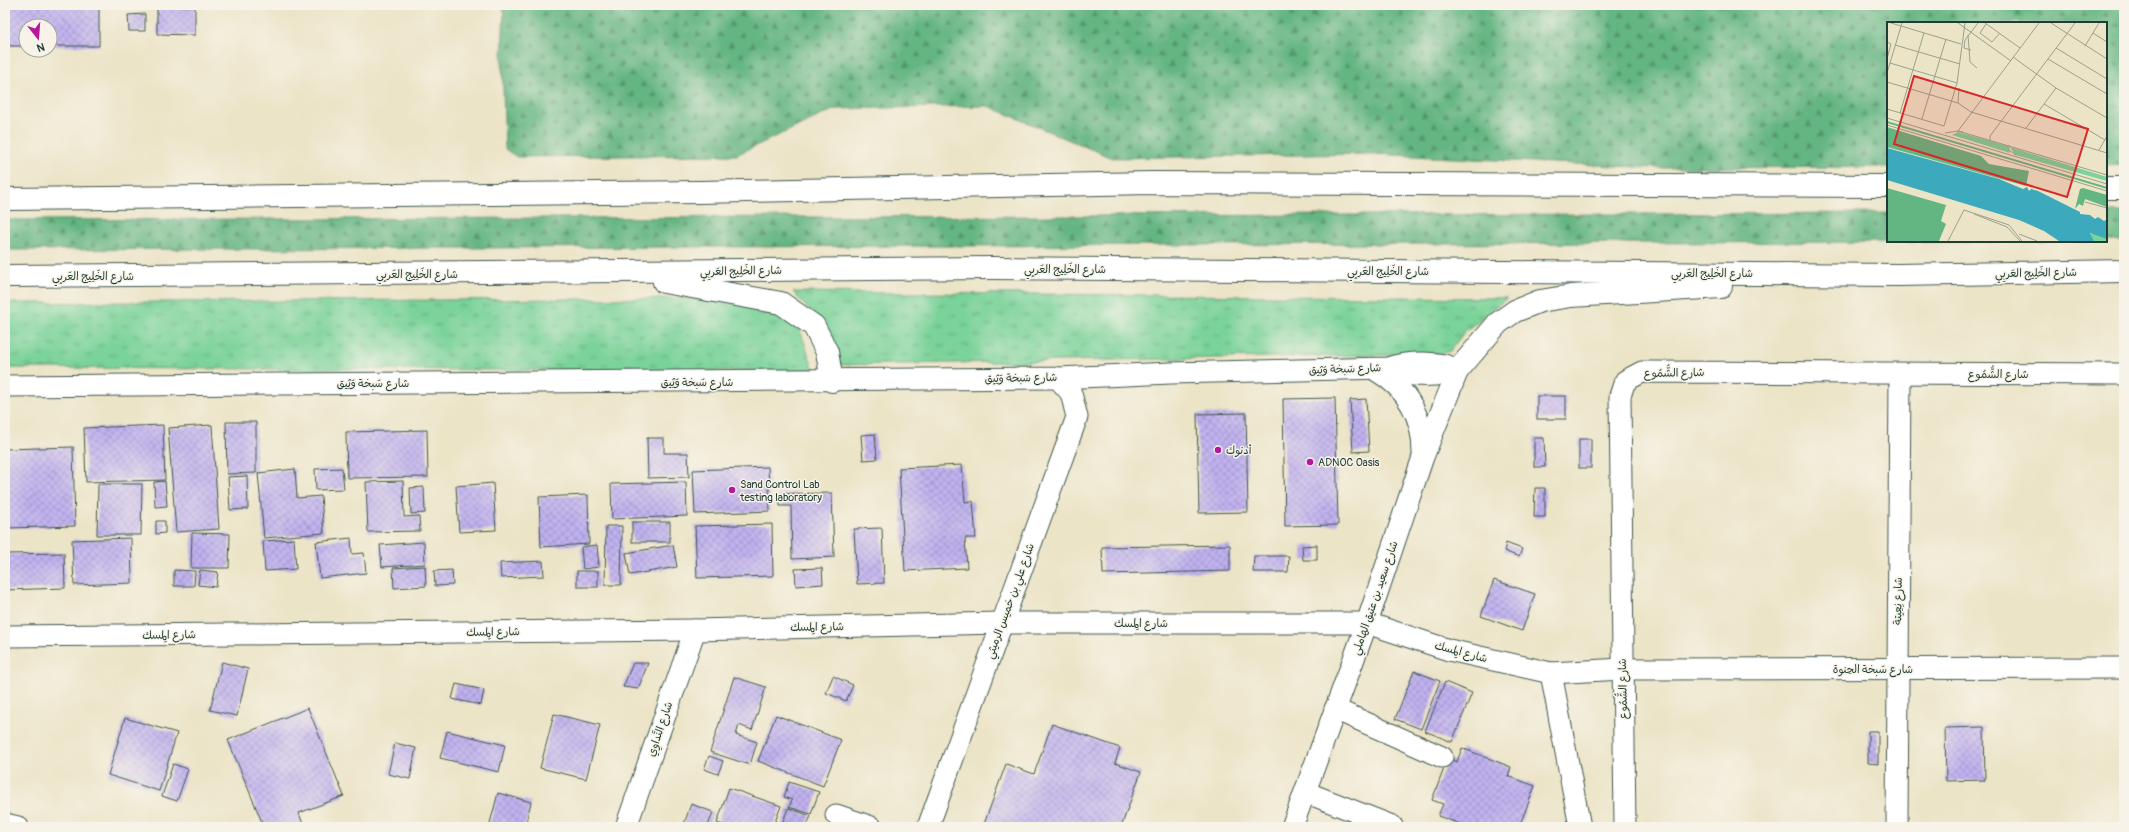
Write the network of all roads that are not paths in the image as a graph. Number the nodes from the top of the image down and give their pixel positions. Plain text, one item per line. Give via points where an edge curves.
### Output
1 (1887, 186) edge
2 (2107, 188) edge
3 (2124, 188) edge
4 (5, 199) edge
5 (2124, 271) edge
6 (603, 272) junction
7 (1898, 274) junction
8 (5, 276) edge
9 (1380, 368) junction
10 (1458, 370) junction
11 (1900, 374) junction
12 (2124, 374) edge
13 (1058, 378) junction
14 (832, 381) junction
15 (5, 386) edge
16 (1423, 458) junction
17 (1001, 623) junction
18 (1367, 623) junction
19 (695, 630) junction
20 (5, 636) edge
21 (2124, 668) edge
22 (1622, 669) junction
23 (1897, 670) junction
24 (1551, 673) junction
25 (1336, 709) junction
26 (1442, 757) dead end
27 (1305, 792) junction
28 (836, 815) dead end
29 (5, 824) edge
30 (1392, 826) edge
31 (18, 827) edge
32 (626, 827) edge
33 (871, 827) edge
34 (928, 827) edge
35 (1292, 827) edge
36 (1580, 827) edge
37 (1625, 827) edge
38 (1897, 827) edge

1 - 4 highway via 1151,183 708,192
2 - 3 highway
5 - 7 highway, شارع الخَلِيج العَربِي
6 - 7 highway, شارع الخَلِيج العَربِي via 998,268
6 - 8 highway, شارع الخَلِيج العَربِي
6 - 14 highway via 781,303 814,326 827,352
7 - 10 highway via 1809,282 1571,296 1540,301 1515,311 1498,323
9 - 10 street, شارع سَبخة وَثِيق via 1400,374 1444,374
9 - 13 street, شارع سَبخة وَثِيق
9 - 16 street via 1412,404 1423,439
10 - 16 street, شارع سعيد بن عتيق الهاملي
11 - 12 street, شارع الشُّمُوع
11 - 22 street, شارع الشُّمُوع via 1642,372 1625,381 1620,396
11 - 23 street, شارع نِعِيتة
13 - 14 street, شارع سَبخة وَثِيق
13 - 17 street, شارع علي بن خميس الرميثي via 1071,393 1077,417
14 - 15 street, شارع سَبخة وَثِيق
16 - 18 street, شارع سعيد بن عتيق الهاملي
17 - 18 street, شارع المِسك
17 - 19 street, شارع المِسك
17 - 34 street, شارع علي بن خميس الرميثي
18 - 24 street, شارع المِسك via 1449,650
18 - 25 street, شارع سعيد بن عتيق الهاملي
19 - 20 street, شارع المِسك
19 - 32 street, شارع النَّداوِي
21 - 23 street, شارع سَبخة الحِنوة
22 - 23 street, شارع سَبخة الحِنوة
22 - 24 street, شارع المِسك
22 - 37 street, شارع الشُّمُوع
23 - 38 street, شارع نِعِيتة
24 - 36 street
25 - 26 street
25 - 27 street, شارع سعيد بن عتيق الهاملي
27 - 30 street
27 - 35 street, شارع سعيد بن عتيق الهاملي
28 - 33 street
29 - 31 street

